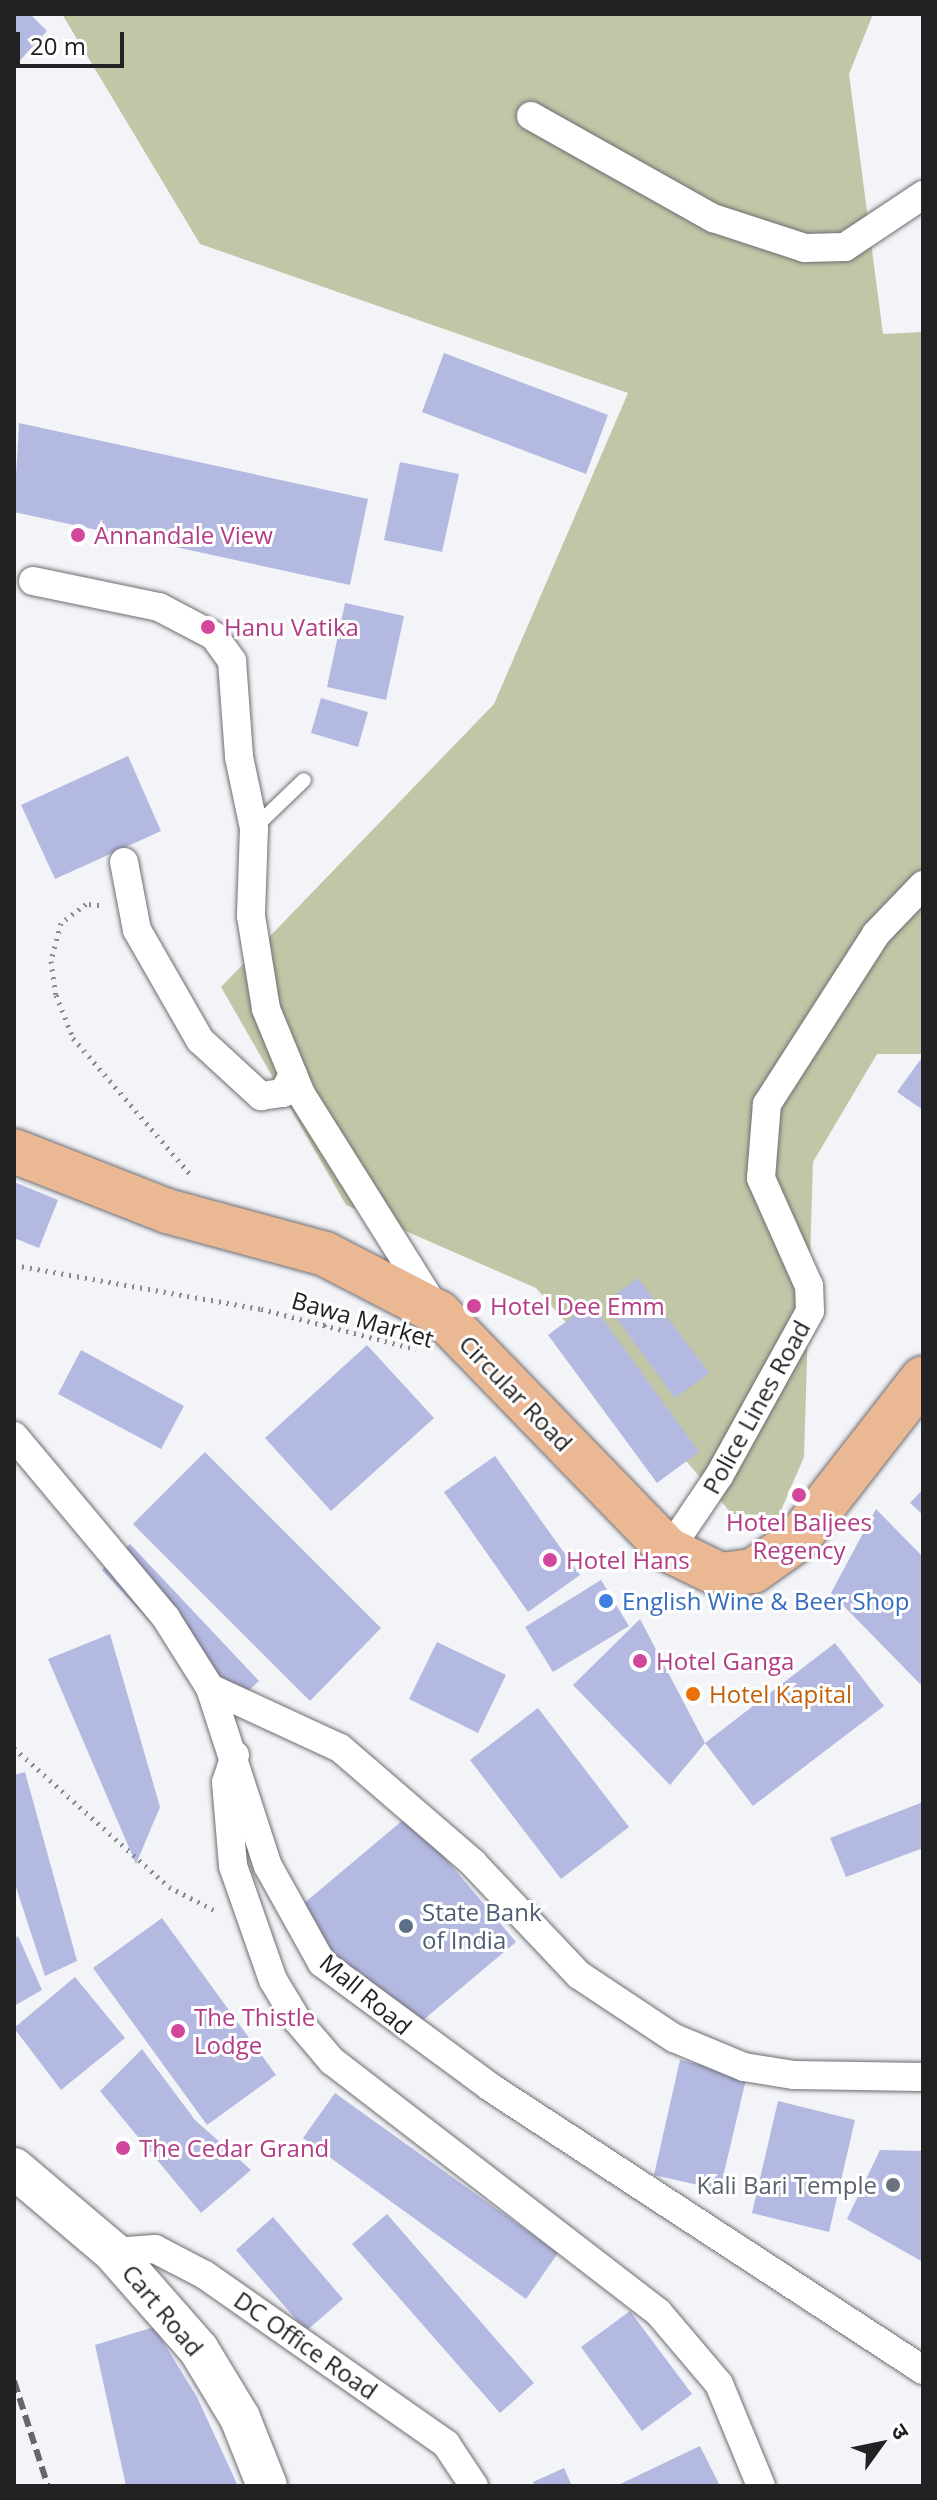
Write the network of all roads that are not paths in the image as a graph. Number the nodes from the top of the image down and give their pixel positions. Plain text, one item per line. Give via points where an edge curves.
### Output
1 (531, 116) dead end
2 (923, 195) edge
3 (33, 581) dead end
4 (304, 780) dead end
5 (254, 828) junction
6 (124, 862) dead end
7 (923, 885) edge
8 (293, 1075) junction
9 (14, 1151) edge
10 (431, 1332) junction
11 (923, 1378) edge
12 (14, 1436) edge
13 (669, 1550) junction
14 (210, 1688) junction
15 (235, 1754) junction
16 (923, 2077) edge
17 (14, 2168) edge
18 (113, 2252) junction
19 (923, 2370) edge
20 (267, 2486) edge
21 (474, 2486) edge
22 (761, 2486) edge

1 - 2 street via 713,218 805,248 845,247
3 - 5 street via 159,607 214,636 232,661 239,757
4 - 5 lane
5 - 8 street via 251,916 266,1009
6 - 8 street via 137,930 200,1040 231,1075 261,1096 283,1093
7 - 13 street, Police Lines Road via 876,934 767,1104 761,1178 809,1286 810,1311 719,1476
8 - 10 street
9 - 10 main road, Circular Road via 167,1211 325,1254
10 - 13 main road, Circular Road
11 - 13 main road, Circular Road via 778,1556 753,1571 720,1575
12 - 14 street, Mall Road via 166,1618
14 - 15 street, Mall Road
14 - 16 street via 340,1748 473,1863 579,1975 674,2038 744,2067 794,2075
15 - 19 street, Mall Road via 268,1866 322,1963 490,2087
15 - 22 street via 226,1817 254,1929 273,1980 332,2061 493,2179 658,2312 719,2384
17 - 18 main road, Cart Road
18 - 20 main road, Cart Road via 199,2350 240,2418
18 - 21 street, DC Office Road via 155,2249 205,2275 446,2444

